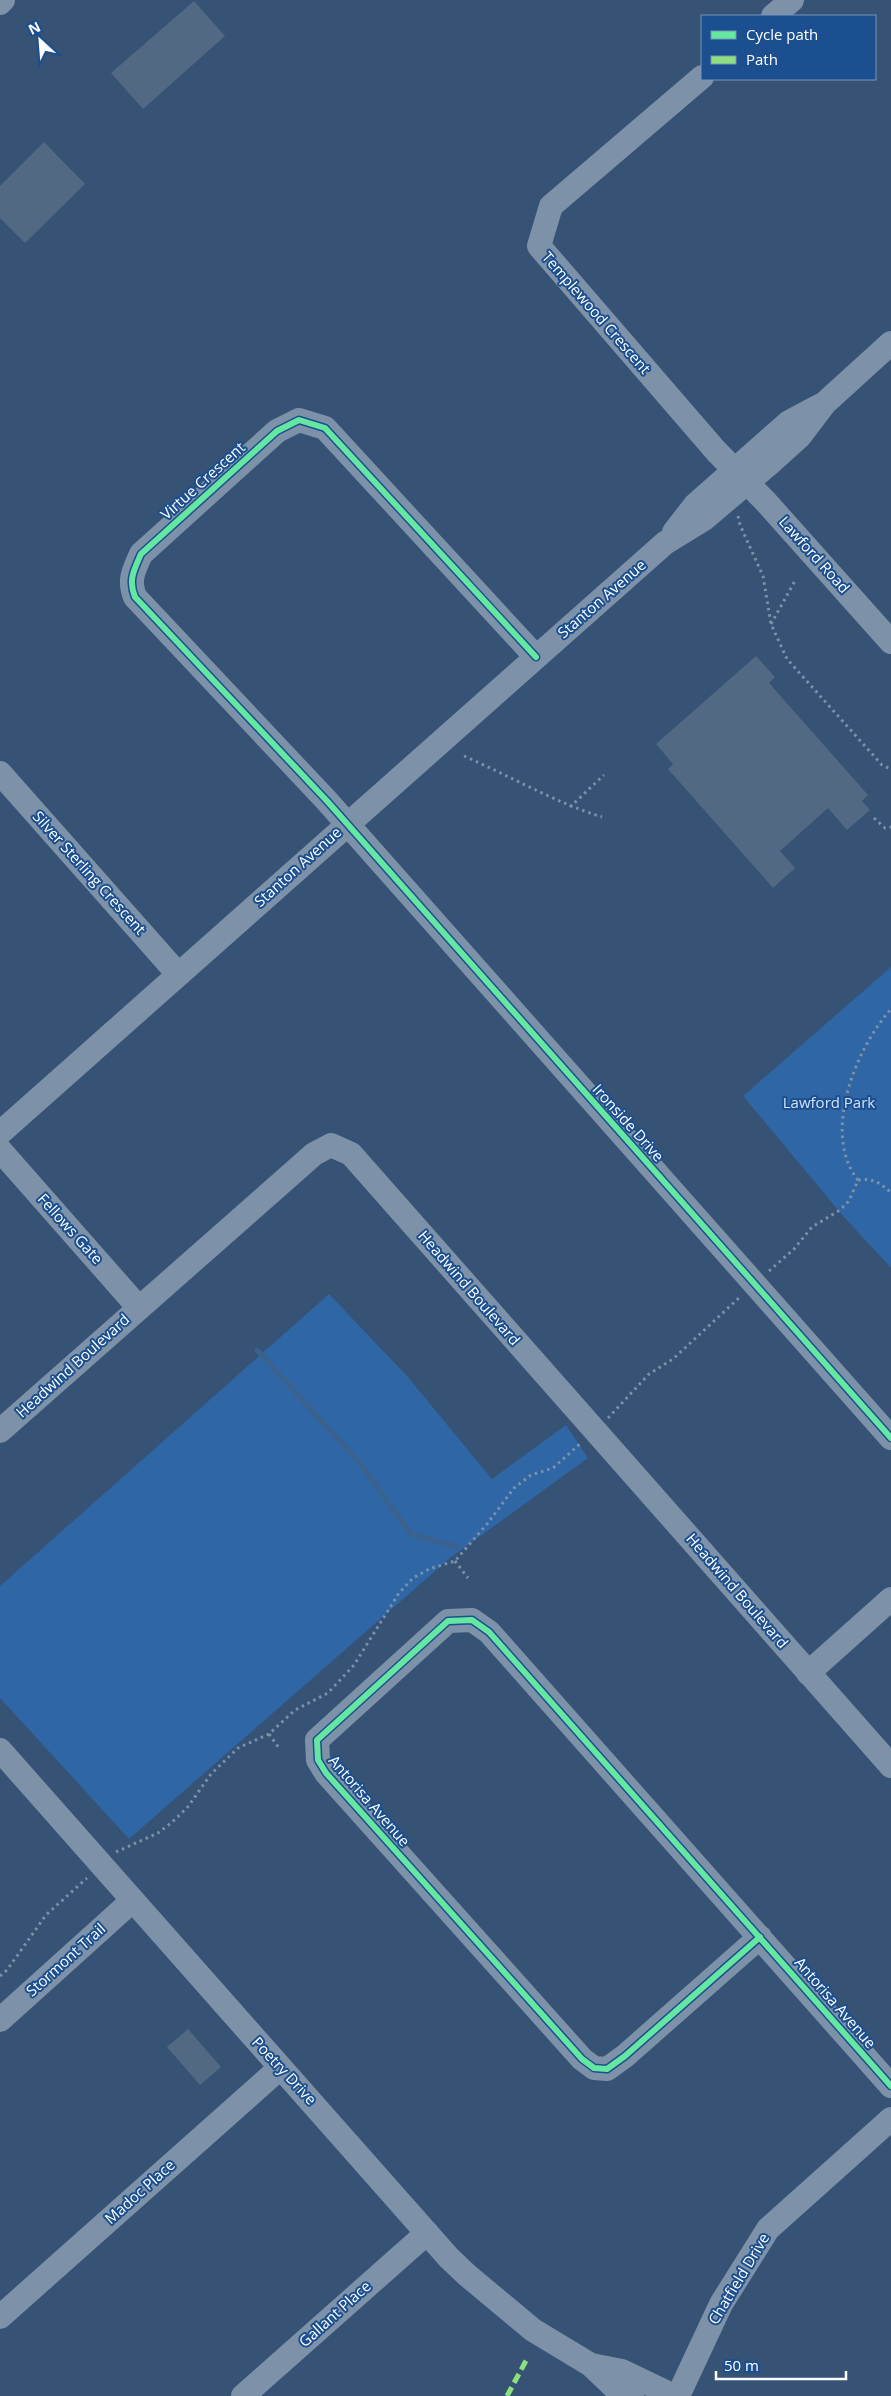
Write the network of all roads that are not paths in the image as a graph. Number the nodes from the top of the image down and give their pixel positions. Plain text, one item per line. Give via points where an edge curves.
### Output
1 (3, 0) edge
2 (792, 0) edge
3 (0, 3) edge
4 (774, 15) edge
5 (701, 78) edge
6 (891, 343) edge
7 (741, 476) junction
8 (891, 642) edge
9 (536, 657) junction
10 (0, 773) edge
11 (347, 824) junction
12 (178, 974) junction
13 (0, 1133) edge
14 (0, 1150) edge
15 (139, 1308) junction
16 (0, 1431) edge
17 (891, 1438) edge
18 (891, 1599) edge
19 (808, 1673) junction
20 (0, 1750) edge
21 (891, 1766) edge
22 (132, 1901) junction
23 (760, 1937) junction
24 (0, 2020) edge
25 (280, 2068) junction
26 (891, 2086) edge
27 (891, 2119) edge
28 (427, 2233) junction
29 (0, 2317) edge
30 (591, 2365) junction
31 (243, 2396) edge
32 (632, 2396) edge
33 (674, 2396) edge
34 (678, 2396) edge

1 - 3 street
2 - 4 street
5 - 7 street, Templewood Crescent via 551,206 539,246
6 - 7 street, Stanton Avenue via 825,403 789,422
7 - 8 street, Lawford Road
7 - 9 street, Stanton Avenue via 704,519 665,543
9 - 11 street, Stanton Avenue
9 - 11 street, Virtue Crescent via 325,428 299,420 277,431 141,554 132,575 131,587 135,598
10 - 12 street, Silver Sterling Crescent
11 - 12 street, Stanton Avenue
11 - 17 street, Ironside Drive
12 - 13 street, Stanton Avenue
14 - 15 street, Fellows Gate
15 - 16 street, Headwind Boulevard
15 - 19 street, Headwind Boulevard via 314,1154 332,1145 351,1154
18 - 19 street
19 - 21 street, Headwind Boulevard
20 - 22 street, Poetry Drive
22 - 24 street, Stormont Trail
22 - 25 street, Poetry Drive
23 - 23 street, Antorisa Avenue via 488,1632 472,1620 448,1621 316,1740 318,1760 326,1773 582,2059 594,2068 607,2069 625,2056
23 - 26 street, Antorisa Avenue
25 - 28 street, Poetry Drive
25 - 29 street, Madoc Place
27 - 34 street, Chatfield Drive via 768,2229 721,2304
28 - 30 street, Poetry Drive via 466,2275 508,2310 533,2330
28 - 31 street, Gallant Place
30 - 32 street, Poetry Drive via 613,2386
30 - 33 street, Poetry Drive via 622,2371

